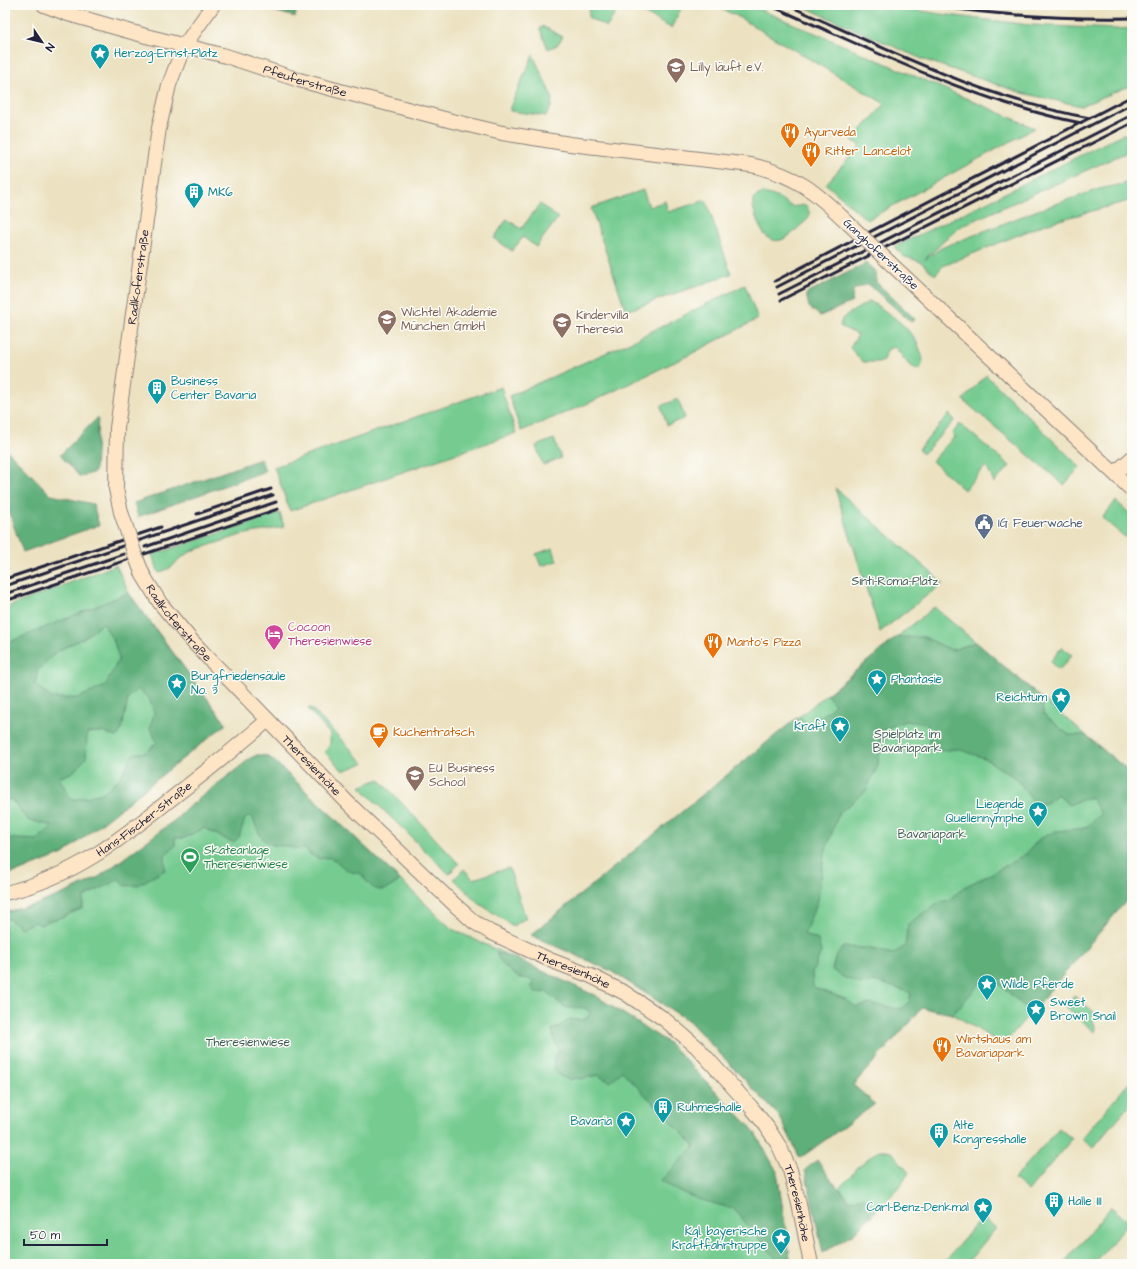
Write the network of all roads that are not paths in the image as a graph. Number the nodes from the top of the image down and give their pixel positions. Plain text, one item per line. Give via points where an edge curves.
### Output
1 (44, 5) edge
2 (213, 5) edge
3 (184, 46) junction
4 (570, 144) joint
5 (1132, 458) edge
6 (1115, 473) junction
7 (1132, 490) edge
8 (268, 720) junction
9 (5, 893) edge
10 (811, 1264) edge

1 - 3 main road, Pfeuferstraße
2 - 3 main road, Radlkoferstraße
3 - 4 main road, Pfeuferstraße via 445,120 502,133
3 - 8 main road, Radlkoferstraße, bridge via 169,85 158,128 116,428 116,489 132,548 143,575 160,603
4 - 6 main road, Ganghoferstraße, bridge via 751,165 789,177 812,190
5 - 6 main road
6 - 7 main road, Ganghoferstraße
8 - 9 main road, Hans-Fischer-Straße via 138,826 97,855 56,876
8 - 10 main road, Theresienhöhe via 348,803 474,922 518,945 607,983 646,1006 697,1047 767,1127 779,1146 790,1170

